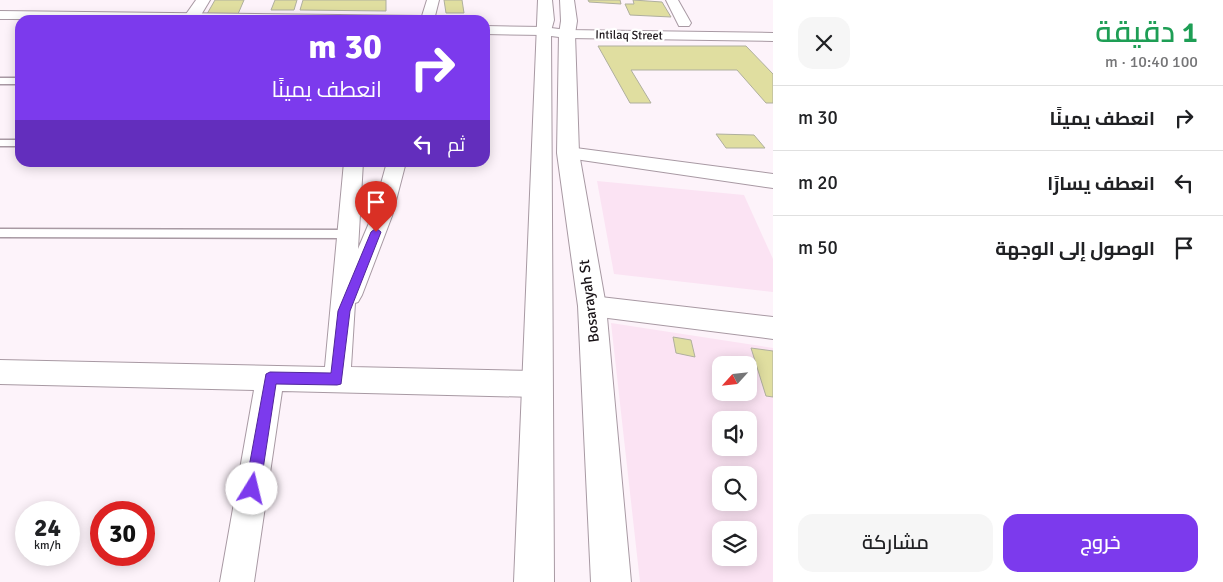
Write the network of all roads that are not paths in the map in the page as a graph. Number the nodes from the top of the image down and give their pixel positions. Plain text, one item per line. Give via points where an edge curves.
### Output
1 (203, 0) edge
2 (433, 0) edge
3 (672, 0) edge
4 (0, 15) edge
5 (172, 15) edge
6 (193, 15) edge
7 (427, 15) edge
8 (556, 18) edge
9 (490, 20) edge
10 (684, 23) junction
11 (0, 24) edge
12 (773, 24) edge
13 (15, 25) edge
14 (490, 29) edge
15 (773, 37) edge
16 (0, 81) edge
17 (15, 81) edge
18 (0, 143) edge
19 (15, 143) edge
20 (568, 153) junction
21 (353, 167) edge
22 (396, 167) edge
23 (773, 181) edge
24 (0, 233) edge
25 (346, 234) junction
26 (592, 306) junction
27 (344, 311) junction
28 (773, 328) edge
29 (0, 372) edge
30 (270, 378) junction
31 (337, 380) junction
32 (536, 384) junction
33 (237, 582) edge
34 (534, 582) edge
35 (611, 582) edge

1 - 6 street
2 - 7 street
3 - 10 street
4 - 5 street via 131,11
8 - 9 street, Intilaq Street
8 - 10 street, Intilaq Street
8 - 14 street, Intilaq Street
8 - 15 street, Intilaq Street
8 - 20 street, Bosarayah St
8 - 32 street
10 - 12 street, Intilaq Street
11 - 13 street
16 - 17 lane
18 - 19 lane
20 - 23 street
20 - 26 street, Bosarayah St
21 - 25 street
22 - 27 street via 382,216
24 - 25 lane
25 - 27 street
26 - 28 street
26 - 35 street, Bosarayah St
27 - 31 street
29 - 30 street
30 - 31 street
30 - 33 street
31 - 32 street
32 - 34 street

